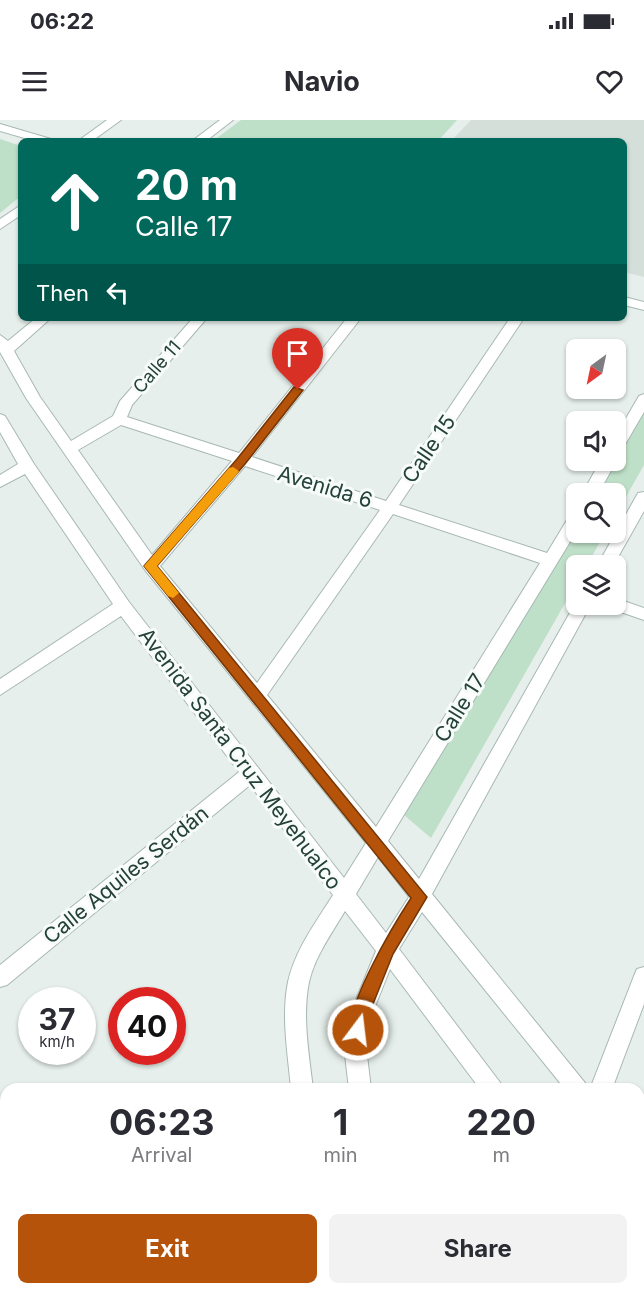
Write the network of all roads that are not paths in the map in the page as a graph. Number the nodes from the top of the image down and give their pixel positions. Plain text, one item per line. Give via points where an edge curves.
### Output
1 (115, 120) edge
2 (227, 120) edge
3 (0, 128) edge
4 (36, 138) edge
5 (88, 138) edge
6 (202, 138) edge
7 (18, 211) edge
8 (0, 225) edge
9 (627, 302) edge
10 (644, 306) edge
11 (39, 321) edge
12 (197, 321) edge
13 (352, 321) edge
14 (516, 321) edge
15 (3, 344) edge
16 (644, 399) edge
17 (0, 419) edge
18 (119, 419) junction
19 (626, 431) edge
20 (69, 450) junction
21 (241, 461) junction
22 (27, 466) junction
23 (0, 482) edge
24 (644, 497) edge
25 (390, 507) junction
26 (566, 536) edge
27 (611, 555) edge
28 (552, 561) junction
29 (150, 566) junction
30 (123, 606) junction
31 (626, 608) edge
32 (644, 614) edge
33 (577, 615) edge
34 (0, 688) edge
35 (257, 696) junction
36 (252, 772) junction
37 (376, 843) junction
38 (343, 895) junction
39 (420, 897) junction
40 (387, 950) junction
41 (644, 976) edge
42 (0, 978) edge
43 (301, 1083) edge
44 (359, 1083) edge
45 (489, 1083) edge
46 (574, 1083) edge
47 (603, 1083) edge

1 - 5 street
2 - 6 street
3 - 4 street
7 - 8 street
9 - 10 street
11 - 15 street
12 - 18 street, Calle 11 via 125,404
13 - 21 street
14 - 25 street, Calle 15
15 - 20 street via 33,398
16 - 19 street
17 - 22 street, Avenida Santa Cruz Meyehualco
18 - 20 street
18 - 21 street, Avenida 6
20 - 29 street
21 - 25 street, Avenida 6
21 - 29 street
22 - 23 street
22 - 30 street, Avenida Santa Cruz Meyehualco
24 - 27 street
25 - 28 street, Avenida 6
25 - 35 street, Calle 15
26 - 28 street, Calle 17
28 - 37 street, Calle 17
29 - 35 street
30 - 34 street
30 - 36 street, Avenida Santa Cruz Meyehualco
31 - 32 street
33 - 39 street
35 - 37 street
36 - 38 street, Avenida Santa Cruz Meyehualco
36 - 42 street, Calle Aquiles Serdán
37 - 38 street, Calle 17
37 - 39 street
38 - 40 street, Avenida Santa Cruz Meyehualco
38 - 43 street, Calle 17 via 312,947 299,981 295,1019
39 - 40 street
39 - 46 street
40 - 44 street via 360,1014 355,1047
40 - 45 street, Avenida Santa Cruz Meyehualco
41 - 47 street

